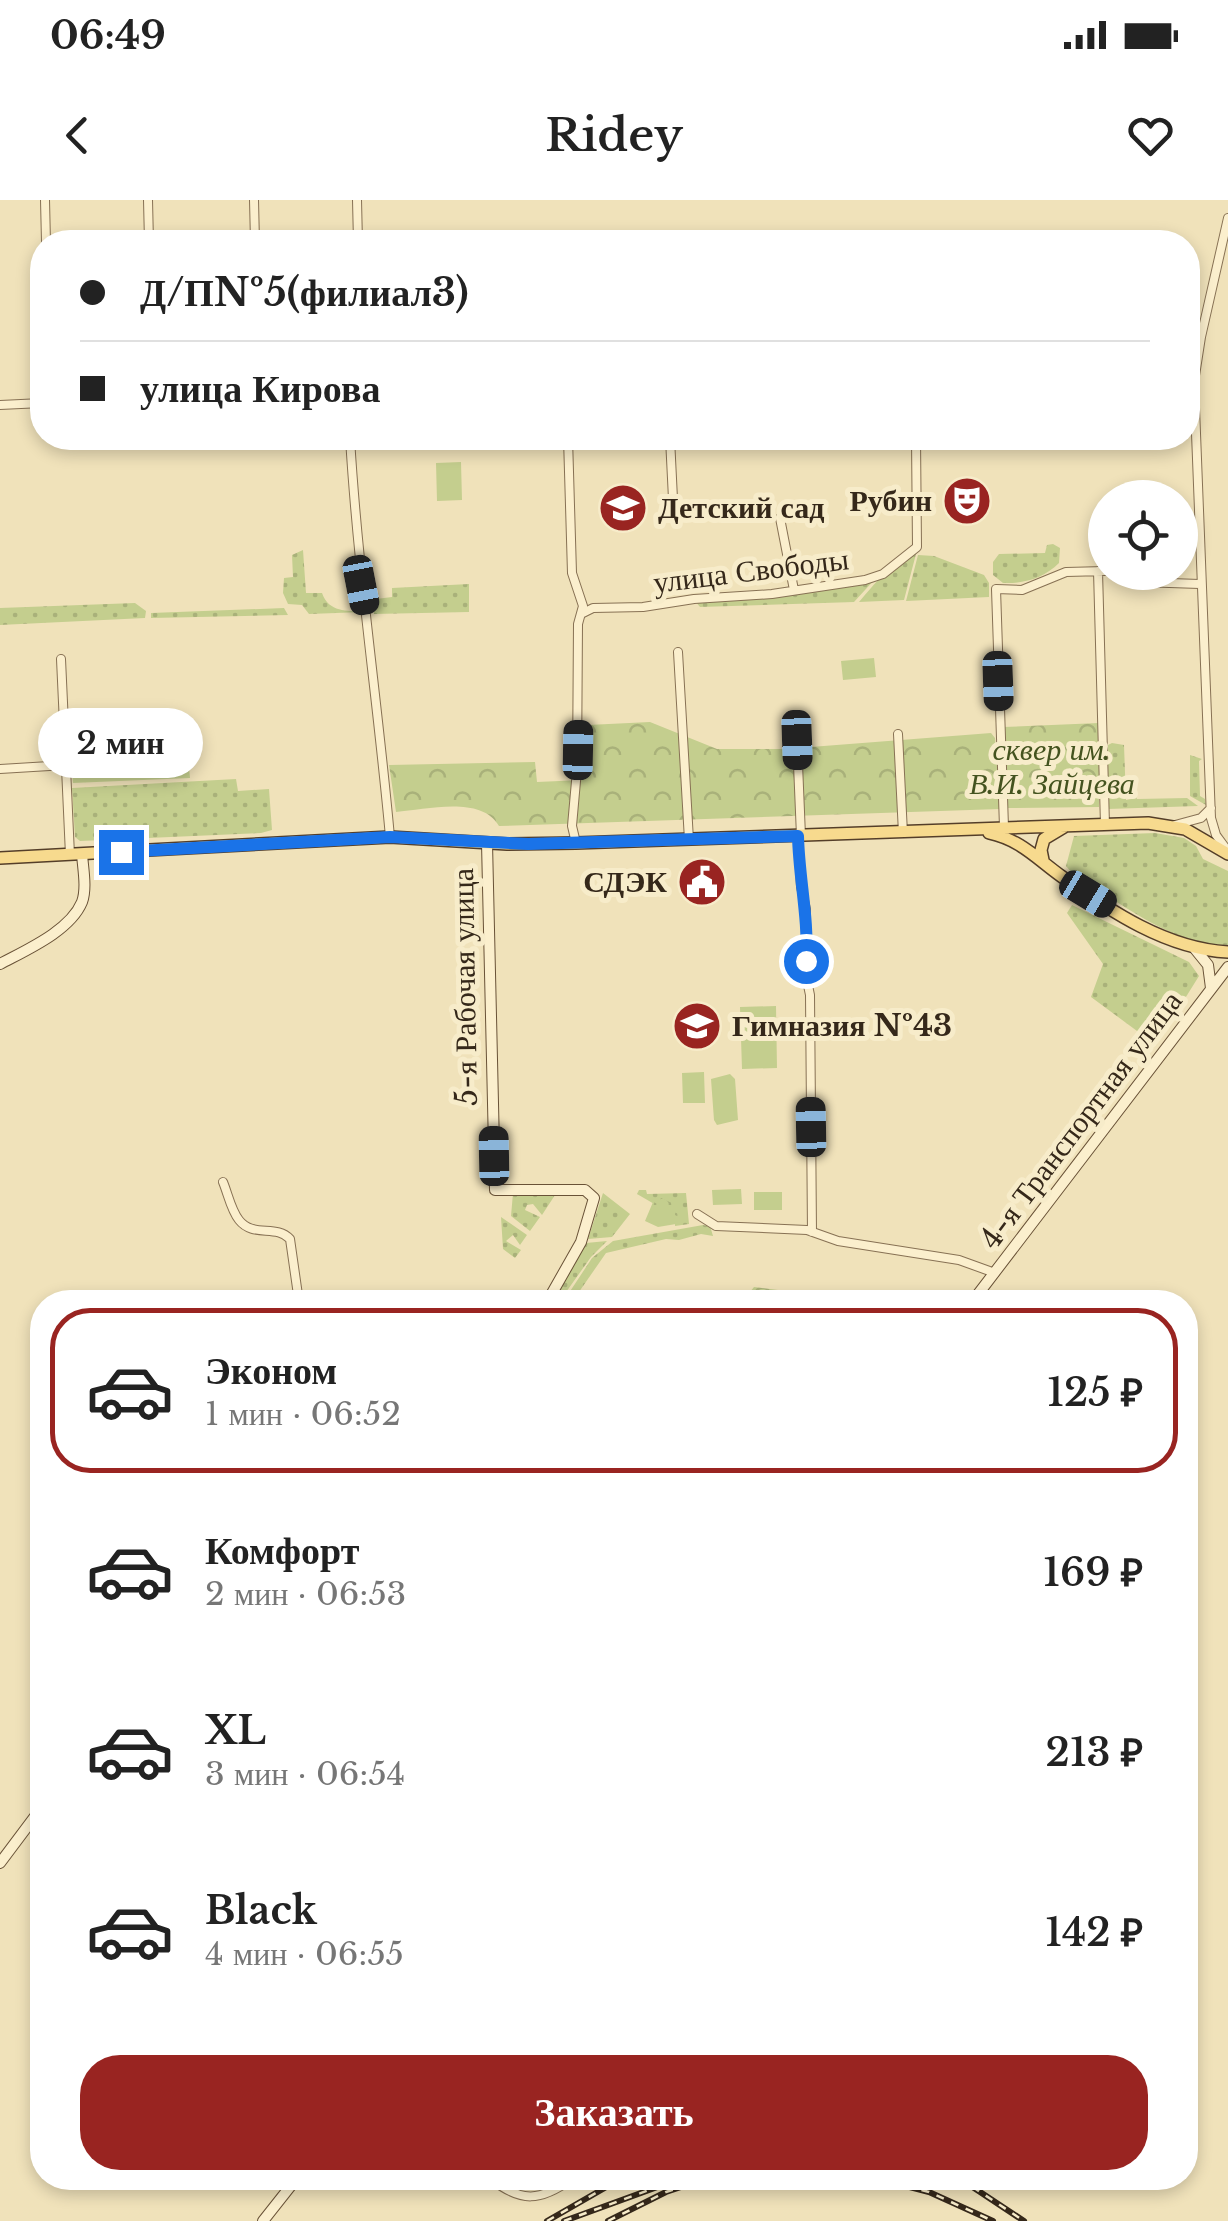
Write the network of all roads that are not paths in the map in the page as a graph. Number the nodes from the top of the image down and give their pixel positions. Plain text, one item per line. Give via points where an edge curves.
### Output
1 (45, 200) edge
2 (148, 200) edge
3 (254, 200) edge
4 (358, 200) edge
5 (1228, 218) edge
6 (46, 230) edge
7 (149, 230) edge
8 (255, 230) edge
9 (358, 230) edge
10 (1200, 338) edge
11 (30, 404) edge
12 (0, 405) edge
13 (351, 450) edge
14 (568, 450) edge
15 (671, 450) edge
16 (916, 450) edge
17 (1195, 450) edge
18 (673, 499) dead end
19 (780, 518) dead end
20 (1088, 571) edge
21 (1200, 584) joint
22 (794, 590) junction
23 (1101, 590) edge
24 (581, 614) junction
25 (678, 652) dead end
26 (61, 660) dead end
27 (898, 734) dead end
28 (797, 740) dead end
29 (66, 764) junction
30 (0, 769) edge
31 (1211, 808) junction
32 (1067, 825) junction
33 (1105, 825) junction
34 (1173, 825) junction
35 (1004, 827) junction
36 (980, 831) junction
37 (904, 833) junction
38 (799, 836) junction
39 (390, 837) junction
40 (689, 840) junction
41 (487, 843) junction
42 (576, 844) junction
43 (1228, 853) edge
44 (76, 854) junction
45 (0, 858) edge
46 (1043, 860) junction
47 (1195, 949) junction
48 (1228, 952) edge
49 (0, 964) edge
50 (1228, 967) edge
51 (1211, 990) junction
52 (223, 1182) dead end
53 (697, 1214) dead end
54 (812, 1232) junction
55 (995, 1273) junction
56 (296, 1290) edge
57 (555, 1290) edge
58 (982, 1290) edge
59 (30, 1823) edge
60 (0, 1863) edge
61 (288, 2190) edge
62 (507, 2190) edge
63 (553, 2190) edge
64 (263, 2221) edge

1 - 6 street
2 - 7 street
3 - 8 street
4 - 9 street
5 - 10 street
11 - 12 street
13 - 39 street
14 - 24 street via 572,574
15 - 18 street
16 - 22 street, улица Свободы via 917,547 875,578
17 - 21 street
19 - 22 street
20 - 35 street via 1066,572 1022,590 996,589
21 - 31 street
22 - 24 street, улица Свободы
23 - 33 street
24 - 42 street
25 - 40 street
26 - 29 street
27 - 37 street
28 - 38 street
29 - 30 street
29 - 44 street
31 - 34 street via 1201,818
31 - 43 street
32 - 33 main road
32 - 35 main road
32 - 46 main road via 1044,839
33 - 34 main road
34 - 43 main road
35 - 36 main road
36 - 37 main road
36 - 46 main road via 1015,840
37 - 38 main road
38 - 40 main road
38 - 54 street via 810,995
39 - 41 main road
39 - 44 main road
40 - 42 main road
41 - 42 main road
41 - 57 street, 5-я Рабочая улица via 495,1190 585,1190 594,1198
44 - 45 main road
44 - 49 street via 84,891 72,917
46 - 47 main road via 1136,923
47 - 48 main road
47 - 51 street via 1208,965
50 - 51 street, 4-я Транспортная улица
51 - 55 street, 4-я Транспортная улица
52 - 56 street via 238,1219 250,1230 290,1238
53 - 54 street via 716,1226
54 - 55 street
55 - 58 street, 4-я Транспортная улица
59 - 60 street
61 - 64 street
62 - 63 street via 530,2197

